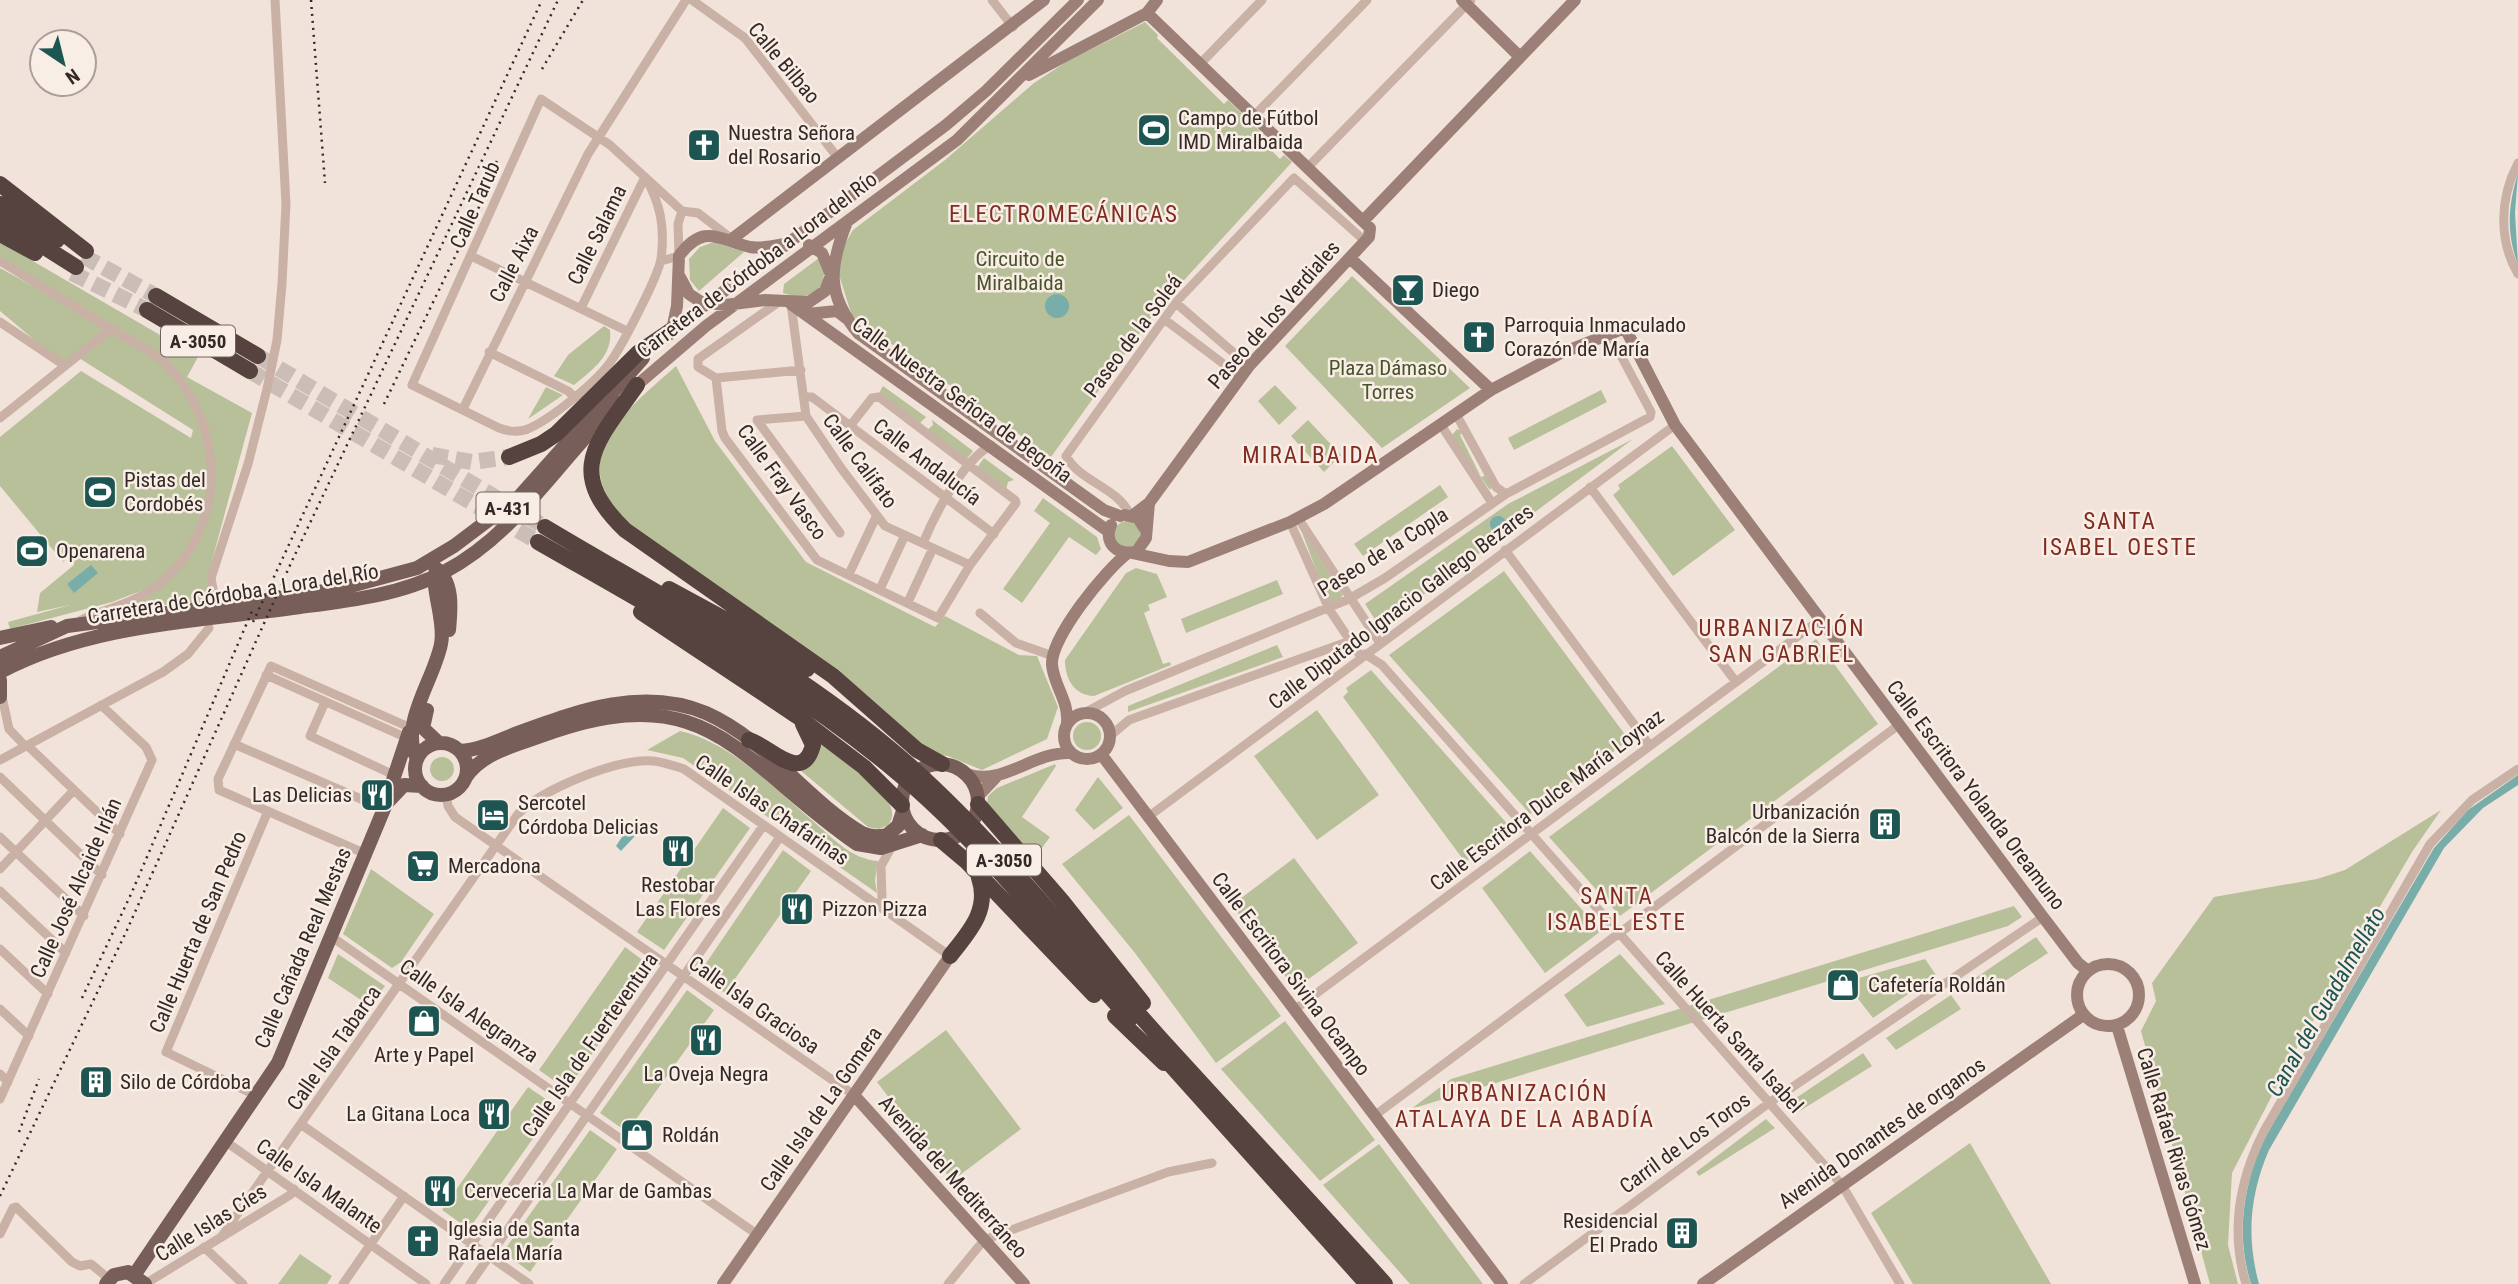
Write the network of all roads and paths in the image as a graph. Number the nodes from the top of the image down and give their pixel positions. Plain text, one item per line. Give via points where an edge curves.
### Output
1 (275, 0) edge
2 (686, 0) edge
3 (692, 0) edge
4 (992, 0) edge
5 (1044, 0) edge
6 (1078, 0) edge
7 (1098, 0) edge
8 (1157, 0) edge
9 (1262, 0) edge
10 (1367, 0) edge
11 (1575, 0) edge
12 (1467, 2) edge
13 (1147, 13) junction
14 (1013, 27) junction
15 (1520, 57) junction
16 (1200, 64) junction
17 (1019, 80) junction
18 (1254, 116) junction
19 (598, 136) junction
20 (838, 158) junction
21 (2518, 163) edge
22 (1308, 167) junction
23 (645, 177) junction
24 (0, 184) edge
25 (0, 204) edge
26 (682, 211) junction
27 (0, 219) edge
28 (1364, 220) junction
29 (847, 222) junction
30 (0, 233) edge
31 (732, 239) junction
32 (1365, 241) junction
33 (788, 243) junction
34 (814, 247) junction
35 (471, 256) junction
36 (679, 256) junction
37 (1350, 258) junction
38 (0, 261) edge
39 (661, 261) junction
40 (79, 262) junction
41 (2518, 274) edge
42 (831, 275) junction
43 (680, 277) junction
44 (525, 282) junction
45 (156, 296) tunnel mouth
46 (785, 302) junction
47 (706, 303) junction
48 (1176, 303) junction
49 (737, 304) junction
50 (581, 308) junction
51 (147, 310) tunnel mouth
52 (833, 312) junction
53 (807, 314) junction
54 (1164, 319) junction
55 (848, 321) junction
56 (0, 322) edge
57 (796, 323) junction
58 (828, 328) junction
59 (111, 329) junction
60 (672, 330) junction
61 (626, 331) junction
62 (1610, 335) junction
63 (489, 352) junction
64 (258, 356) tunnel mouth
65 (64, 365) junction
66 (801, 370) junction
67 (250, 371) tunnel mouth
68 (1245, 372) junction
69 (716, 378) junction
70 (637, 385) junction
71 (1491, 390) junction
72 (573, 396) junction
73 (804, 397) junction
74 (463, 409) junction
75 (1456, 414) junction
76 (806, 416) junction
77 (0, 418) edge
78 (1441, 425) junction
79 (1675, 425) junction
80 (850, 426) junction
81 (990, 445) junction
82 (509, 457) tunnel mouth
83 (970, 466) junction
84 (1496, 487) junction
85 (1590, 487) junction
86 (1486, 493) junction
87 (1506, 494) junction
88 (946, 498) junction
89 (1149, 503) junction
90 (1492, 503) junction
91 (506, 509) junction
92 (1127, 516) junction
93 (876, 517) junction
94 (1294, 520) junction
95 (1108, 531) junction
96 (840, 533) dead end
97 (1146, 533) junction
98 (541, 534) junction
99 (994, 534) junction
100 (905, 535) junction
101 (495, 537) junction
102 (923, 543) junction
103 (933, 548) junction
104 (1113, 548) junction
105 (583, 550) junction
106 (1505, 550) junction
107 (1130, 553) junction
108 (1162, 560) junction
109 (971, 565) junction
110 (1111, 566) junction
111 (417, 568) junction
112 (438, 573) junction
113 (849, 574) junction
114 (880, 589) junction
115 (444, 597) junction
116 (1349, 599) junction
117 (347, 601) junction
118 (908, 602) junction
119 (285, 603) junction
120 (1329, 609) junction
121 (979, 613) dead end
122 (209, 614) junction
123 (1821, 619) junction
124 (67, 626) junction
125 (0, 638) edge
126 (1350, 642) junction
127 (1380, 643) junction
128 (1363, 655) junction
129 (1053, 656) junction
130 (0, 657) edge
131 (0, 672) edge
132 (266, 675) junction
133 (0, 680) edge
134 (1735, 682) junction
135 (0, 694) edge
136 (1064, 694) junction
137 (326, 702) junction
138 (101, 705) junction
139 (1086, 712) junction
140 (797, 716) junction
141 (884, 722) junction
142 (1900, 724) junction
143 (5, 727) edge
144 (1065, 729) junction
145 (410, 730) junction
146 (1110, 736) junction
147 (749, 740) junction
148 (439, 743) junction
149 (234, 744) junction
150 (26, 746) junction
151 (1650, 746) junction
152 (460, 751) junction
153 (1071, 753) junction
154 (1101, 754) junction
155 (1046, 755) junction
156 (0, 760) edge
157 (417, 760) junction
158 (935, 765) junction
159 (2518, 769) edge
160 (1002, 773) junction
161 (967, 774) junction
162 (0, 777) edge
163 (466, 777) junction
164 (392, 780) junction
165 (422, 786) junction
166 (74, 790) junction
167 (446, 795) junction
168 (903, 803) junction
169 (977, 805) junction
170 (384, 809) junction
171 (268, 811) junction
172 (1148, 817) junction
173 (45, 821) junction
174 (763, 825) junction
175 (120, 834) junction
176 (922, 835) junction
177 (1531, 835) junction
178 (0, 837) edge
179 (780, 837) junction
180 (946, 839) junction
181 (497, 846) junction
182 (892, 846) junction
183 (16, 852) junction
184 (366, 854) junction
185 (0, 869) edge
186 (976, 873) junction
187 (102, 875) junction
188 (0, 891) edge
189 (878, 905) junction
190 (83, 916) junction
191 (2043, 917) junction
192 (1619, 934) junction
193 (332, 937) junction
194 (0, 949) edge
195 (66, 953) junction
196 (950, 956) junction
197 (666, 965) junction
198 (2088, 971) junction
199 (682, 977) junction
200 (400, 984) junction
201 (48, 994) junction
202 (0, 1009) edge
203 (1294, 1010) junction
204 (2084, 1015) junction
205 (2117, 1026) junction
206 (29, 1036) junction
207 (0, 1074) edge
208 (8, 1082) junction
209 (854, 1095) junction
210 (1206, 1095) junction
211 (255, 1096) junction
212 (0, 1099) edge
213 (569, 1103) junction
214 (1769, 1103) junction
215 (587, 1115) junction
216 (1374, 1116) junction
217 (302, 1125) junction
218 (225, 1141) junction
219 (1212, 1163) dead end
220 (268, 1171) junction
221 (1842, 1185) junction
222 (294, 1189) junction
223 (404, 1196) junction
224 (0, 1234) edge
225 (758, 1235) junction
226 (222, 1236) junction
227 (984, 1240) junction
228 (372, 1243) junction
229 (472, 1244) junction
230 (204, 1247) junction
231 (489, 1256) junction
232 (142, 1281) edge
233 (107, 1282) edge
234 (243, 1284) edge
235 (343, 1284) edge
236 (426, 1284) edge
237 (444, 1284) edge
238 (470, 1284) edge
239 (530, 1284) edge
240 (723, 1284) edge
241 (948, 1284) edge
242 (1024, 1284) edge
243 (1367, 1284) edge
244 (1385, 1284) edge
245 (1502, 1284) edge
246 (1524, 1284) edge
247 (1703, 1284) edge
248 (1900, 1284) edge
249 (2195, 1284) edge
250 (2246, 1284) edge

1 - 122 street via 286,204 278,326 248,464 211,578
2 - 19 street, Calle Aixa
3 - 20 street, Calle Bilbao via 745,38
4 - 14 street
5 - 14 street
6 - 33 street, Carretera de Córdoba a Lora del Río / A-431 via 953,120
7 - 17 street, Carretera de Córdoba a Lora del Río / A-431
8 - 13 street
9 - 16 street
10 - 18 street
11 - 15 street
12 - 15 street
12 - 22 street
13 - 16 street
13 - 17 street
14 - 20 street
15 - 28 street
16 - 18 street
17 - 29 street, Carretera de Córdoba a Lora del Río / A-431 via 957,140
18 - 22 street
19 - 23 street, Calle Tarub
19 - 35 street, Calle Tarub via 541,99
19 - 44 street, Calle Aixa
20 - 31 street
21 - 41 street via 2504,208 2506,240
22 - 28 street
23 - 26 street, Calle Tarub
23 - 39 street via 661,214
23 - 50 street, Calle Salama
24 - 40 highway
25 - 40 highway
26 - 31 street, Calle Tarub via 698,213
26 - 36 street
27 - 40 highway
28 - 32 street, Paseo de los Verdiales via 1370,228
29 - 34 street, Carretera de Córdoba a Lora del Río / A-431
29 - 42 street
30 - 40 highway
31 - 33 street via 752,247
31 - 36 street via 706,235
32 - 37 street, Paseo de los Verdiales
32 - 48 street, Paseo de la Soleá via 1294,177
33 - 34 street
33 - 47 street, Carretera de Córdoba a Lora del Río / A-431
34 - 42 street, Calle Nuestra Señora de Begoña via 826,258
34 - 49 street, Carretera de Córdoba a Lora del Río / A-431
35 - 44 street
35 - 74 street, Calle Tarub via 412,385
36 - 39 street
36 - 43 street
37 - 68 street, Paseo de los Verdiales
37 - 71 street
38 - 59 street
39 - 61 street
42 - 46 street via 820,296 809,302
42 - 55 street, Calle Nuestra Señora de Begoña
43 - 47 street via 689,293
43 - 60 street
44 - 50 street
44 - 63 street, Calle Aixa
45 - 64 highway, A-3050
46 - 49 street
46 - 53 street, Calle Nuestra Señora de Begoña
46 - 57 street, Calle Califato
46 - 69 street, Calle Fray Vasco via 698,359 698,367
47 - 49 street
47 - 60 street, Carretera de Córdoba a Lora del Río / A-431
48 - 54 street, Paseo de la Soleá
48 - 68 street
49 - 70 street, Carretera de Córdoba a Lora del Río / A-431
50 - 61 street
51 - 67 highway, A-3050
52 - 53 street
52 - 55 street
52 - 58 street via 826,317
53 - 57 street
53 - 58 street, Calle Nuestra Señora de Begoña
54 - 68 street
54 - 92 street, Paseo de la Soleá via 1066,456 1075,468 1124,502
55 - 92 street, Calle Nuestra Señora de Begoña via 864,339 1104,510
56 - 65 street
57 - 66 street, Calle Califato
58 - 81 street, Calle Nuestra Señora de Begoña
59 - 65 street
59 - 124 street via 165,363 190,393 205,428 212,487 200,530 174,570 141,597
60 - 82 highway via 638,353 556,434
60 - 91 main road, Carretera de Córdoba a Lora del Río / A-431
61 - 72 street via 606,368
62 - 71 street via 1559,354
62 - 79 street, Calle Escritora Yolanda Oreamuno via 1625,328
62 - 87 street, Paseo de la Copla via 1650,417
63 - 72 street
63 - 74 street, Calle Aixa
65 - 77 street
66 - 69 street
66 - 73 street, Calle Califato
68 - 89 street, Paseo de los Verdiales
69 - 113 street, Calle Fray Vasco via 725,438 817,560
70 - 101 main road, Carretera de Córdoba a Lora del Río / A-431
70 - 141 highway via 594,450 592,481 603,509 625,530 833,676
71 - 75 street
72 - 74 street via 536,424 515,431
73 - 76 street, Calle Califato
73 - 80 street, Calle Andalucía via 812,397
75 - 78 street
75 - 84 street
76 - 93 street, Calle Califato
76 - 96 street via 757,420
78 - 86 street
78 - 94 street
79 - 85 street, Calle Diputado Ignacio Gallego Bezares
79 - 123 street, Calle Escritora Yolanda Oreamuno
80 - 83 street via 872,398 879,397
80 - 88 street, Calle Andalucía
81 - 83 street
81 - 95 street, Calle Nuestra Señora de Begoña
83 - 88 street
83 - 99 street via 1016,503
84 - 86 street via 1494,494
84 - 87 street
85 - 106 street, Calle Diputado Ignacio Gallego Bezares
85 - 134 street
86 - 90 street
87 - 90 street, Paseo de la Copla
88 - 99 street, Calle Andalucía
88 - 102 street
89 - 92 street, Paseo de los Verdiales
89 - 97 street, Paseo de los Verdiales
90 - 116 street, Paseo de la Copla
91 - 111 main road, Carretera de Córdoba a Lora del Río / A-431
91 - 112 main road
92 - 95 street
92 - 97 street
93 - 100 street, Calle Califato
93 - 113 street
94 - 108 street via 1196,560
94 - 116 street
94 - 120 street, Calle Huerta Santa Isabel
95 - 104 street
97 - 107 street via 1141,547
97 - 108 street
98 - 105 highway, A-3050
98 - 140 highway via 560,560
98 - 210 highway, A-3050 via 814,707 900,774
99 - 109 street
100 - 102 street, Calle Califato
100 - 114 street
101 - 112 main road, Carretera de Córdoba a Lora del Río / A-431
101 - 115 main road via 459,572
102 - 103 street, Calle Califato
103 - 109 street, Calle Califato
103 - 118 street
104 - 107 street
104 - 110 street
105 - 141 highway via 741,628
105 - 210 highway, A-3050 via 808,687 909,765 977,831
106 - 127 street, Calle Diputado Ignacio Gallego Bezares
106 - 151 street
107 - 108 street
107 - 110 street
109 - 118 street, Calle Fray Vasco via 938,618
110 - 129 street
111 - 112 main road
111 - 119 main road, Carretera de Córdoba a Lora del Río / A-431
112 - 115 main road
112 - 117 main road, Carretera de Córdoba a Lora del Río / A-431
113 - 114 street, Calle Fray Vasco
114 - 118 street, Calle Fray Vasco
115 - 117 main road via 419,587 363,602
115 - 145 main road via 441,645
115 - 148 main road via 447,648 422,723 426,734
116 - 120 street, Paseo de la Copla
116 - 127 street
117 - 119 main road, Carretera de Córdoba a Lora del Río / A-431
119 - 122 main road, Carretera de Córdoba a Lora del Río / A-431
120 - 126 street, Calle Huerta Santa Isabel
120 - 139 street, Paseo de la Copla via 1125,691
121 - 129 street via 1016,643
122 - 124 main road, Carretera de Córdoba a Lora del Río / A-431
122 - 131 main road, Carretera de Córdoba a Lora del Río / A-431 via 66,644
122 - 138 street via 188,654
123 - 134 street, Calle Escritora Dulce María Loynaz
123 - 142 street, Calle Escritora Yolanda Oreamuno
124 - 125 main road
124 - 130 main road, Carretera de Córdoba a Lora del Río / A-431
126 - 128 street, Calle Huerta Santa Isabel
126 - 146 street via 1129,720
127 - 128 street, Calle Diputado Ignacio Gallego Bezares
128 - 172 street, Calle Diputado Ignacio Gallego Bezares
128 - 177 street, Calle Huerta Santa Isabel via 1382,665
129 - 136 street via 1052,669
132 - 137 street
132 - 145 street via 271,666
132 - 149 street
133 - 135 main road
134 - 151 street, Calle Escritora Dulce María Loynaz
135 - 143 street
136 - 139 street
136 - 144 street
137 - 145 street
137 - 164 street via 310,736
138 - 150 street
138 - 175 street, Calle José Alcaide Irlán via 152,757
139 - 144 street
139 - 146 street via 1103,719
140 - 147 highway via 812,737 813,745 803,761 784,761
140 - 168 highway
141 - 158 highway
142 - 191 street, Calle Escritora Yolanda Oreamuno
142 - 192 street
143 - 150 street
144 - 153 street
144 - 155 street
145 - 157 main road
145 - 164 main road
146 - 154 street
147 - 152 main road via 706,714 645,701 571,713
147 - 168 main road via 863,833 887,835 898,827
148 - 152 main road
148 - 157 main road via 425,748
149 - 170 street
149 - 171 street via 218,779 219,790
150 - 156 street
150 - 166 street
151 - 177 street, Calle Escritora Dulce María Loynaz
152 - 163 main road via 466,760
153 - 154 street via 1083,759
153 - 155 street
154 - 172 street, Calle Escritora Sivina Ocampo
155 - 160 street
157 - 164 main road, Calle Cañada Real Mestas
157 - 165 main road via 416,774
158 - 161 main road via 957,767
158 - 168 main road via 910,779
159 - 250 street via 2472,800 2430,844 2260,1139 2245,1173 2238,1214 2238,1248
160 - 161 street via 987,778
160 - 169 street via 986,785
161 - 169 main road
162 - 173 street
163 - 167 main road via 461,787
163 - 182 main road via 483,759 563,728 614,716 668,716 721,736 857,844
164 - 170 main road, Calle Cañada Real Mestas
165 - 167 main road via 433,794
165 - 170 main road, Calle Cañada Real Mestas via 404,785
166 - 173 street
166 - 175 street
167 - 181 street, Calle Isla Graciosa via 455,817
168 - 176 main road via 908,824
169 - 180 main road via 965,830
169 - 210 highway via 1062,901
170 - 184 main road, Calle Cañada Real Mestas
171 - 184 street
171 - 211 street, Calle Huerta de San Pedro via 166,1052
172 - 203 street, Calle Escritora Sivina Ocampo
173 - 183 street
173 - 187 street
174 - 179 street, Calle Islas Chafarinas
174 - 181 street, Calle Islas Chafarinas via 684,769 640,761 544,792 518,814
174 - 197 street, Calle Isla de Fuerteventura
175 - 187 street, Calle José Alcaide Irlán
176 - 180 main road
176 - 182 main road
177 - 192 street, Calle Huerta Santa Isabel
177 - 203 street, Calle Escritora Dulce María Loynaz
178 - 183 street
179 - 189 street, Calle Islas Chafarinas
179 - 199 street, Calle Isla de Fuerteventura
180 - 186 highway
181 - 197 street, Calle Isla Graciosa
181 - 200 street, Calle Isla Tabarca
182 - 189 street via 881,866 882,899
183 - 185 street
183 - 190 street
184 - 193 main road, Calle Cañada Real Mestas
186 - 196 highway via 983,896 980,913
186 - 210 highway via 1125,1026
187 - 190 street, Calle José Alcaide Irlán
188 - 195 street
189 - 196 street, Calle Islas Chafarinas
190 - 195 street, Calle José Alcaide Irlán
191 - 198 street, Calle Escritora Yolanda Oreamuno
191 - 214 street, Carril de Los Toros
192 - 214 street, Calle Huerta Santa Isabel
192 - 216 street
193 - 200 street, Calle Isla Alegranza
193 - 211 main road, Calle Cañada Real Mestas via 278,1063
194 - 201 street
195 - 201 street, Calle José Alcaide Irlán
196 - 209 street, Calle Isla de La Gomera
197 - 199 street, Calle Isla Graciosa
197 - 213 street, Calle Isla de Fuerteventura
198 - 204 street via 2077,997
198 - 205 street via 2114,964 2136,980 2138,1007
199 - 209 street, Calle Isla Graciosa
199 - 215 street, Calle Isla de Fuerteventura
200 - 213 street, Calle Isla Alegranza
200 - 217 street, Calle Isla Tabarca
201 - 206 street, Calle José Alcaide Irlán
202 - 206 street
203 - 216 street, Calle Escritora Sivina Ocampo
204 - 205 street via 2098,1025
204 - 221 street, Avenida Donantes de organos
205 - 249 street, Calle Rafael Rivas Gómez
206 - 208 street, Calle José Alcaide Irlán
207 - 208 street
208 - 212 street, Calle José Alcaide Irlán
209 - 225 street, Calle Isla de La Gomera
209 - 227 street, Avenida del Mediterráneo
210 - 243 highway, A-3050
210 - 244 highway, A-3050
211 - 218 main road, Calle Cañada Real Mestas
213 - 215 street, Calle Isla Alegranza
213 - 229 street, Calle Isla de Fuerteventura
214 - 221 street, Calle Huerta Santa Isabel
214 - 246 street, Carril de Los Toros
215 - 225 street, Calle Isla Alegranza
215 - 231 street, Calle Isla de Fuerteventura
216 - 245 street, Calle Escritora Sivina Ocampo
217 - 220 street, Calle Isla Tabarca
217 - 223 street
218 - 220 street, Calle Isla Malante
218 - 232 main road, Calle Cañada Real Mestas
219 - 227 street via 1168,1172
220 - 222 street, Calle Isla Malante
220 - 226 street, Calle Isla Tabarca
221 - 247 street, Avenida Donantes de organos
221 - 248 street, Calle Huerta Santa Isabel
222 - 226 street, Calle Islas Cíes
222 - 228 street, Calle Isla Malante
223 - 228 street
223 - 229 street
224 - 233 street via 16,1207 72,1262 91,1264
225 - 240 street, Calle Isla de La Gomera
226 - 230 street, Calle Islas Cíes
227 - 241 street
227 - 242 street, Avenida del Mediterráneo
228 - 235 street
228 - 236 street, Calle Isla Malante
229 - 231 street
229 - 237 street, Calle Isla de Fuerteventura
230 - 232 street, Calle Islas Cíes
230 - 234 street
231 - 238 street, Calle Isla de Fuerteventura
231 - 239 street
232 - 233 main road via 121,1272

